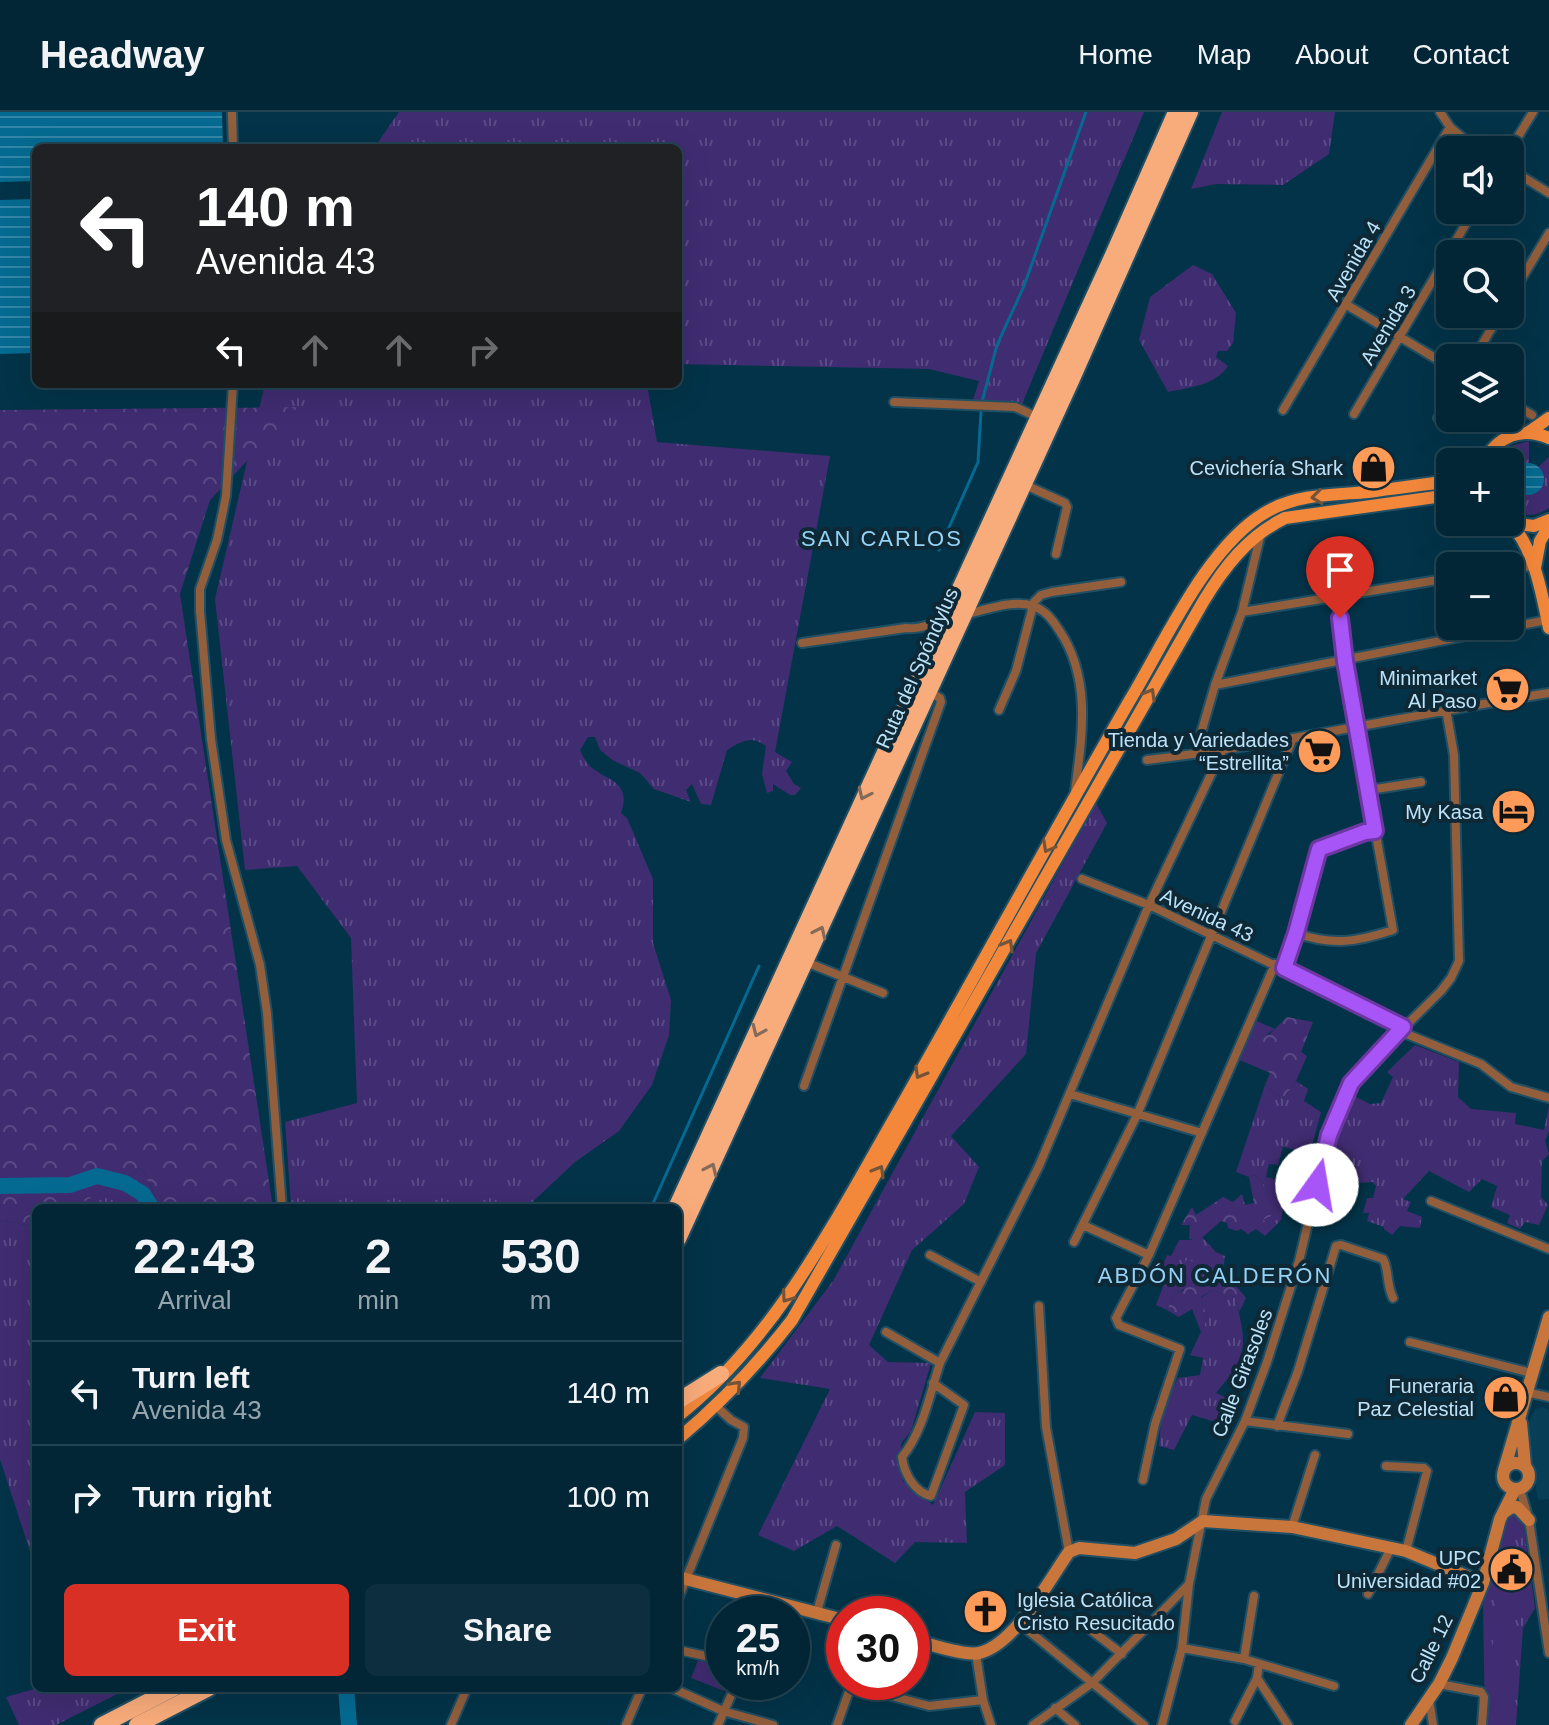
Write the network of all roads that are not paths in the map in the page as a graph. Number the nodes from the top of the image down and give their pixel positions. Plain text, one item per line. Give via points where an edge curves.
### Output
1 (232, 112) edge
2 (1176, 112) edge
3 (1190, 112) edge
4 (1441, 112) edge
5 (1533, 112) edge
6 (1450, 127) junction
7 (1461, 136) edge
8 (1518, 136) edge
9 (233, 144) edge
10 (1524, 178) edge
11 (1549, 193) edge
12 (1466, 224) edge
13 (1549, 233) edge
14 (1524, 275) edge
15 (1347, 305) junction
16 (1400, 336) junction
17 (1436, 358) edge
18 (233, 388) edge
19 (894, 402) dead end
20 (1283, 410) dead end
21 (1524, 410) edge
22 (1354, 414) dead end
23 (1532, 415) dead end
24 (1039, 418) junction
25 (1549, 418) edge
26 (1529, 432) junction
27 (1549, 438) edge
28 (1494, 448) edge
29 (1023, 483) junction
30 (1436, 483) edge
31 (1436, 497) edge
32 (1549, 523) edge
33 (1524, 524) edge
34 (1262, 531) junction
35 (1522, 536) edge
36 (1056, 554) dead end
37 (1524, 566) edge
38 (1535, 568) junction
39 (1436, 580) edge
40 (1121, 582) dead end
41 (1544, 583) edge
42 (1338, 597) junction
43 (1033, 605) junction
44 (1242, 612) junction
45 (962, 616) junction
46 (945, 622) junction
47 (1548, 624) edge
48 (802, 643) dead end
49 (1345, 661) junction
50 (1215, 685) junction
51 (929, 692) junction
52 (1549, 693) edge
53 (1446, 709) junction
54 (999, 710) dead end
55 (1357, 725) junction
56 (1293, 738) junction
57 (1223, 749) junction
58 (1195, 754) junction
59 (1147, 760) dead end
60 (1421, 782) dead end
61 (1369, 790) junction
62 (1074, 800) junction
63 (1375, 831) junction
64 (1082, 879) dead end
65 (1149, 905) junction
66 (1296, 933) junction
67 (1211, 935) junction
68 (806, 962) junction
69 (1280, 966) junction
70 (843, 977) junction
71 (883, 993) dead end
72 (1401, 1029) junction
73 (804, 1086) dead end
74 (1070, 1094) junction
75 (1549, 1098) edge
76 (1137, 1115) junction
77 (1202, 1133) junction
78 (1431, 1201) dead end
79 (282, 1204) edge
80 (678, 1204) edge
81 (1083, 1225) junction
82 (682, 1230) edge
83 (1074, 1242) dead end
84 (1549, 1249) edge
85 (930, 1255) dead end
86 (1149, 1255) junction
87 (981, 1282) junction
88 (1393, 1298) dead end
89 (1039, 1306) dead end
90 (1549, 1317) edge
91 (886, 1332) dead end
92 (1410, 1342) dead end
93 (940, 1363) junction
94 (1531, 1373) junction
95 (721, 1374) junction
96 (933, 1383) junction
97 (1526, 1392) junction
98 (1549, 1397) edge
99 (682, 1398) edge
100 (717, 1407) junction
101 (682, 1413) edge
102 (1520, 1416) junction
103 (1245, 1421) junction
104 (1277, 1426) junction
105 (1348, 1434) dead end
106 (682, 1436) edge
107 (1315, 1455) dead end
108 (1525, 1465) junction
109 (1386, 1466) dead end
110 (1503, 1474) junction
111 (1143, 1480) dead end
112 (1518, 1489) junction
113 (1503, 1513) junction
114 (1529, 1520) junction
115 (1203, 1521) junction
116 (1292, 1527) junction
117 (1493, 1541) junction
118 (836, 1545) dead end
119 (1391, 1548) junction
120 (1406, 1551) junction
121 (1069, 1552) junction
122 (683, 1578) edge
123 (1483, 1583) junction
124 (1189, 1584) junction
125 (1368, 1594) dead end
126 (740, 1596) edge
127 (1254, 1596) dead end
128 (810, 1611) edge
129 (817, 1612) junction
130 (826, 1615) edge
131 (1019, 1623) junction
132 (1547, 1624) edge
133 (1087, 1627) dead end
134 (930, 1643) edge
135 (1182, 1648) junction
136 (682, 1651) edge
137 (1549, 1653) edge
138 (976, 1654) junction
139 (1122, 1654) junction
140 (706, 1656) edge
141 (1244, 1659) junction
142 (1259, 1664) junction
143 (1257, 1678) junction
144 (1092, 1683) junction
145 (1439, 1684) junction
146 (1334, 1686) dead end
147 (166, 1692) edge
148 (201, 1692) edge
149 (465, 1692) edge
150 (640, 1692) edge
151 (681, 1692) edge
152 (1429, 1699) junction
153 (728, 1700) edge
154 (845, 1700) edge
155 (909, 1700) edge
156 (983, 1700) junction
157 (1055, 1708) junction
158 (723, 1711) junction
159 (1235, 1721) dead end
160 (627, 1723) edge
161 (102, 1725) edge
162 (137, 1725) edge
163 (451, 1725) edge
164 (638, 1725) edge
165 (718, 1725) edge
166 (773, 1725) edge
167 (837, 1725) edge
168 (991, 1725) edge
169 (1033, 1725) edge
170 (1075, 1725) edge
171 (1144, 1725) edge
172 (1162, 1725) edge
173 (1288, 1725) edge
174 (1411, 1725) edge
175 (1433, 1725) edge
176 (1482, 1725) edge

1 - 9 street
2 - 24 highway, Ruta del Spóndylus
3 - 29 highway, Ruta del Spóndylus
4 - 6 street
5 - 8 street
6 - 7 street
6 - 15 street, Avenida 4
10 - 11 street
12 - 16 street, Avenida 3
13 - 14 street
15 - 16 street
15 - 20 street, Avenida 4
16 - 17 street
16 - 22 street, Avenida 3
18 - 79 street via 226,496 200,589 200,611 226,840 260,965 267,1013
19 - 24 street via 1015,407
21 - 23 street
24 - 46 highway, Ruta del Spóndylus
25 - 26 main road
26 - 27 main road
26 - 28 main road via 1514,434
29 - 36 street via 1067,507
29 - 45 highway, Ruta del Spóndylus
30 -> 62 main road via 1307,497 1268,511 1237,534 1199,583
31 - 34 main road via 1285,518
32 - 33 main road
32 - 38 main road
34 - 44 street
100 -> 34 main road via 792,1320 1209,591
35 - 38 main road
37 - 38 street
38 - 41 main road
39 - 42 street
40 - 43 street via 1052,592
41 - 47 main road
42 - 44 street
42 - 49 street
43 - 45 street
43 - 54 street via 1016,671
43 - 62 street via 1058,628 1078,673 1083,709
44 - 50 street
45 - 51 highway, Ruta del Spóndylus
46 - 48 street
46 -> 80 highway, Ruta del Spóndylus
47 - 49 street
49 - 50 street
49 - 55 street
50 - 58 street
68 -> 51 highway, Ruta del Spóndylus
51 - 70 street via 941,702
52 - 53 street
53 - 55 street
53 - 72 street, Calle Girasoles via 1454,755 1459,961 1441,991
55 - 56 street
55 - 61 street
56 - 57 street
56 - 67 street
57 - 58 street
57 - 65 street
58 - 59 street
60 - 61 street
61 - 63 street
62 -> 95 main road via 800,1278
63 - 66 street via 1319,849
63 - 66 street via 1393,930 1331,943
64 - 65 street, Avenida 43
65 - 67 street, Avenida 43
65 - 74 street
66 - 69 street
67 - 69 street, Avenida 43
67 - 76 street
68 - 70 street
82 -> 68 highway, Ruta del Spóndylus
69 - 72 street, Avenida 43
69 - 77 street
70 - 71 street
70 - 73 street
72 - 75 street, Avenida 43 via 1481,1064 1511,1087
72 - 103 street, Calle Girasoles via 1357,1075 1337,1110 1299,1261
74 - 76 street
74 - 87 street
76 - 77 street
76 - 81 street
77 - 86 street
78 - 84 street
81 - 83 street
81 - 86 street
85 - 87 street
86 - 111 street via 1116,1322 1180,1349
87 - 93 street
88 - 104 street via 1383,1259 1336,1246
89 - 121 street via 1046,1427
90 - 94 street, Calle 12
91 - 93 street
92 - 94 street
93 - 96 street
94 - 97 street, Calle 12
95 - 99 highway
95 - 101 main road
96 - 96 street via 902,1457 911,1481 931,1496 964,1405
97 - 98 street
97 - 102 street, Calle 12
100 - 106 main road
100 - 122 street via 744,1427 743,1438
102 - 108 street, Calle 12
102 - 110 street, Calle 12
103 - 104 street
103 - 115 street, Calle Girasoles via 1206,1499
104 - 105 street
107 - 116 street
108 - 110 street via 1513,1463
108 - 112 street via 1529,1477
109 - 120 street via 1427,1471
110 - 112 street via 1505,1484
110 - 117 street, Calle 12
112 - 113 street, Calle 12
112 - 114 street
113 - 114 street via 1517,1507
113 - 117 street, Calle 12
114 - 132 street
115 - 116 street
115 - 121 street via 1176,1539 1135,1553 1079,1548
115 - 124 street, Calle Girasoles
116 - 119 street
117 - 123 street, Calle 12
118 - 129 street
119 - 120 street
119 - 125 street
120 - 123 street
121 - 131 street
122 - 126 street
123 - 145 street, Calle 12
124 - 135 street, Calle Girasoles
124 - 139 street
127 - 141 street
128 - 129 street
129 - 130 street
131 - 138 street
131 - 144 street
132 - 137 street
133 - 139 street
134 - 138 street
135 - 141 street
135 - 172 street, Calle Girasoles
136 - 140 street
138 - 156 street
139 - 144 street
141 - 142 street
142 - 143 street
142 - 146 street
143 - 159 street
143 - 173 street
144 - 157 street
144 - 171 street
145 - 152 street, Calle 12
145 - 176 street via 1481,1692
147 - 161 highway
148 - 162 highway
149 - 163 street
150 - 160 street
151 - 158 street
152 - 174 street, Calle 12
152 - 175 street
153 - 158 street
154 - 167 street
155 - 156 street via 929,1706
156 - 168 street
157 - 169 street
157 - 170 street
158 - 165 street
158 - 166 street
160 - 164 street

